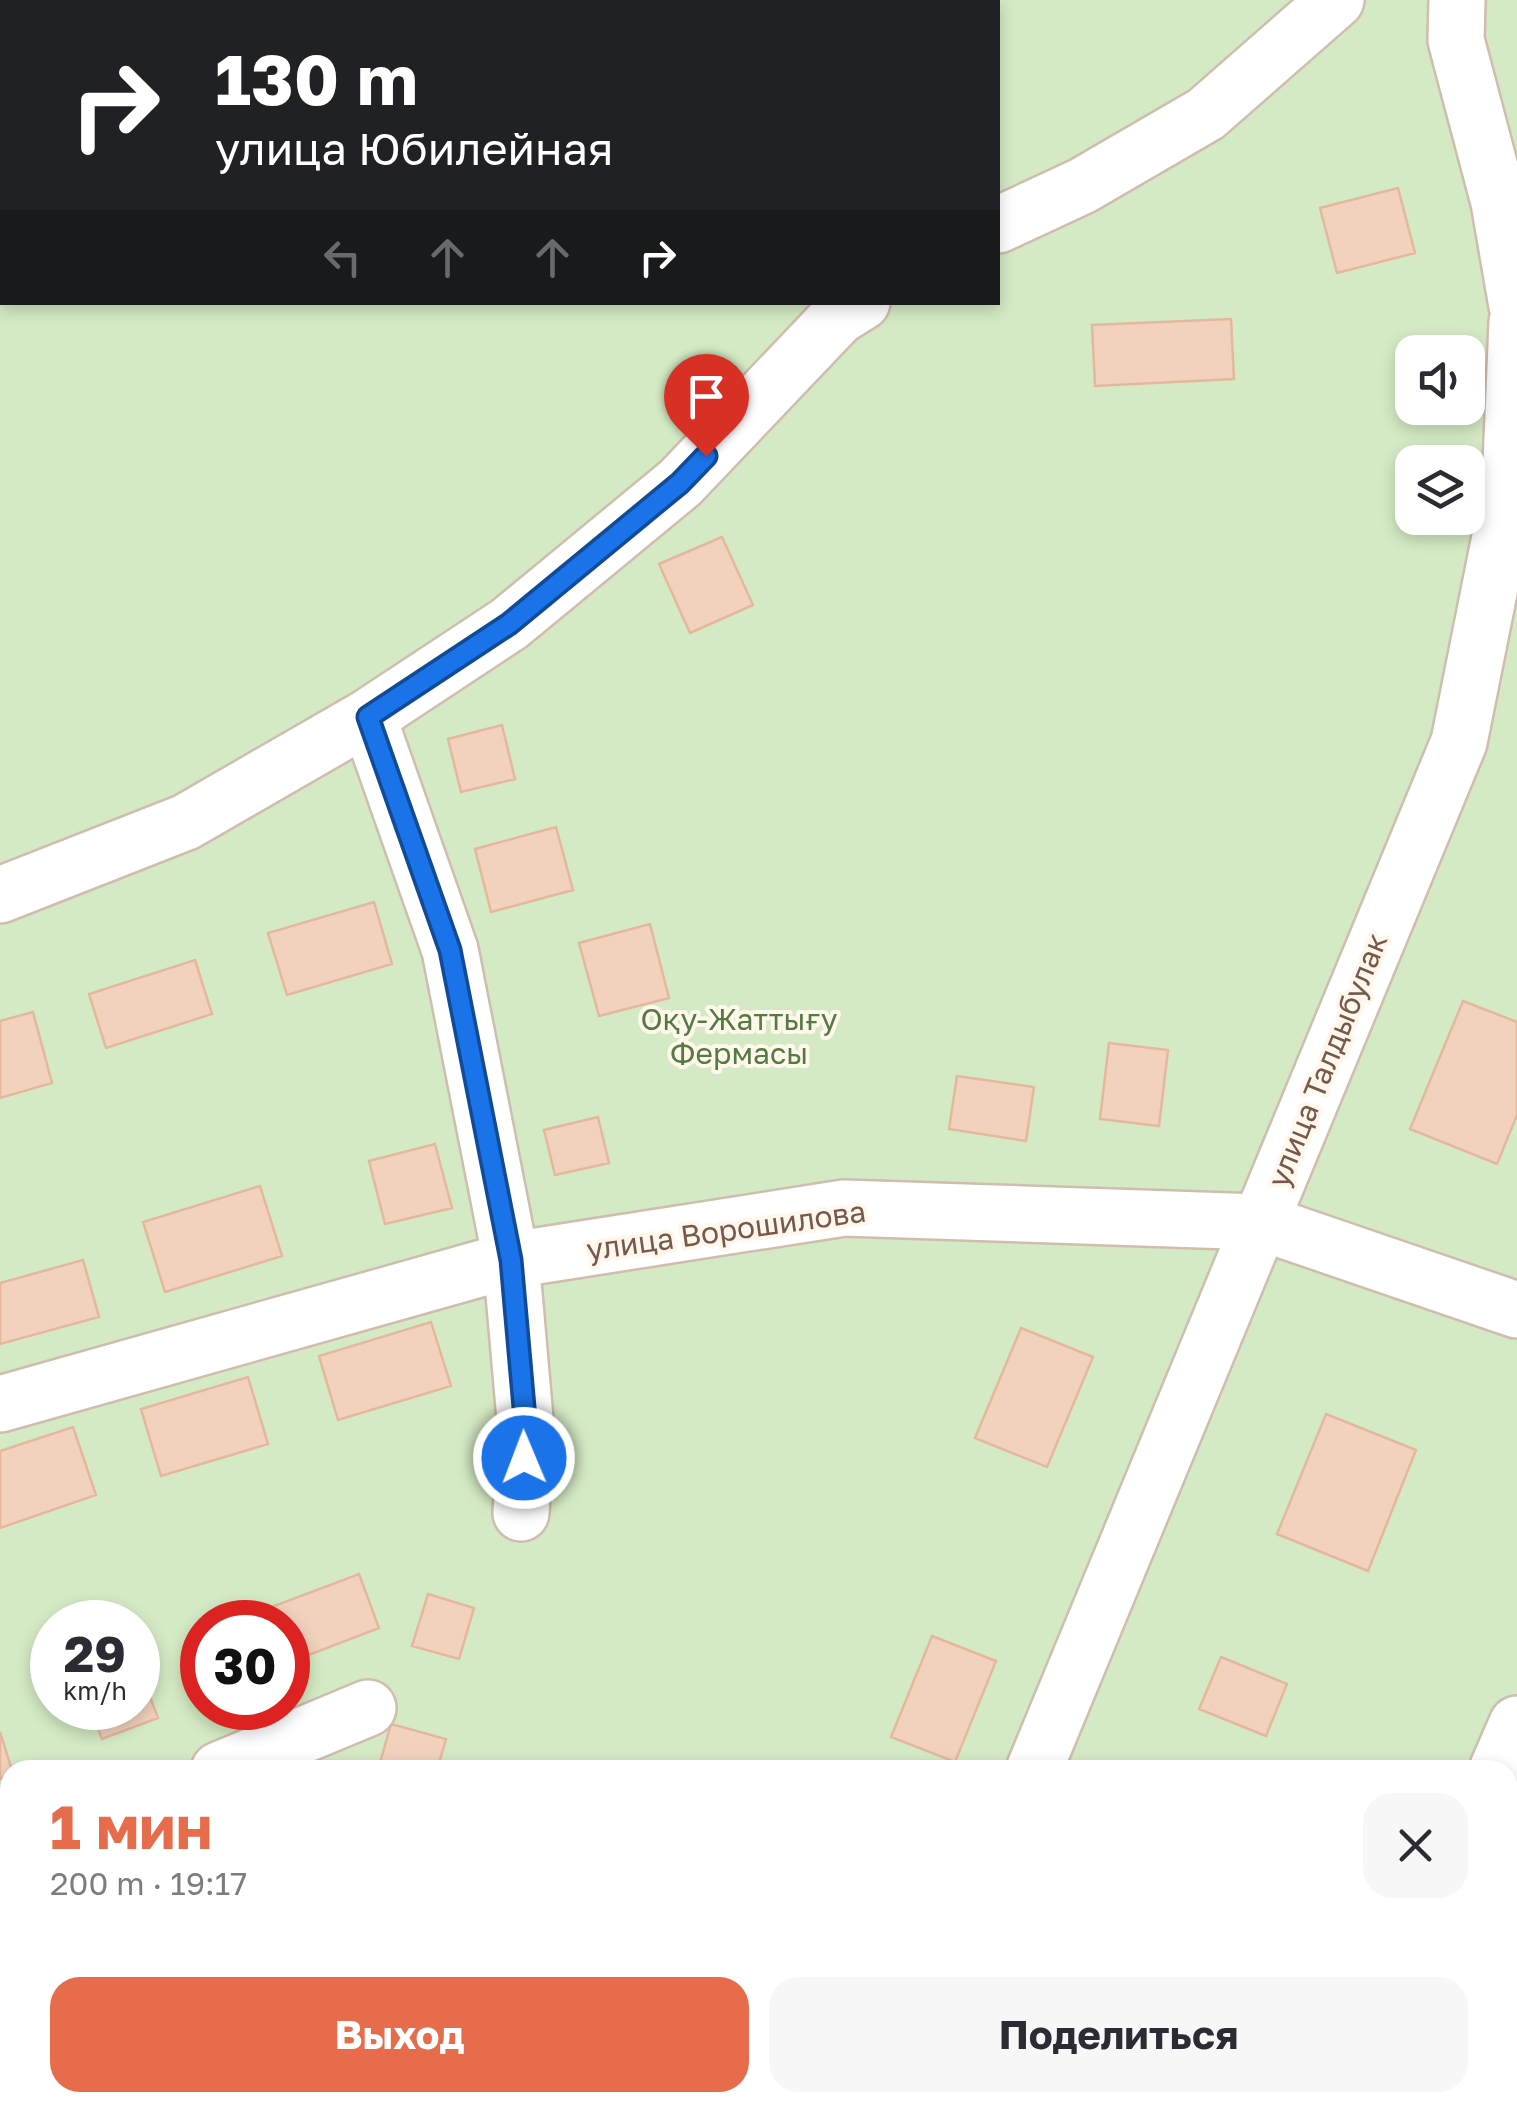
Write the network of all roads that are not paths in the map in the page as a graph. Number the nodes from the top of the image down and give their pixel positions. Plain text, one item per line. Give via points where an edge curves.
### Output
1 (1336, 0) edge
2 (1458, 0) edge
3 (1000, 224) edge
4 (857, 305) edge
5 (1517, 306) edge
6 (1517, 322) edge
7 (368, 717) junction
8 (0, 895) edge
9 (1260, 1222) junction
10 (511, 1260) junction
11 (1517, 1310) edge
12 (0, 1404) edge
13 (522, 1513) dead end
14 (368, 1708) dead end
15 (1517, 1724) edge
16 (243, 1760) edge
17 (1038, 1760) edge
18 (1502, 1760) edge

1 - 3 street via 1206,114 1082,186
2 - 5 street via 1456,40
4 - 7 street via 838,317 680,483 509,624
6 - 9 street, улица Талдыбулак via 1510,487 1458,742
7 - 8 street via 186,822
7 - 10 street via 450,950
9 - 10 street, улица Ворошилова via 844,1208
9 - 11 street, улица Ворошилова
9 - 17 street, улица Талдыбулак
10 - 12 street, улица Ворошилова
10 - 13 street via 526,1430
14 - 16 street
15 - 18 street

